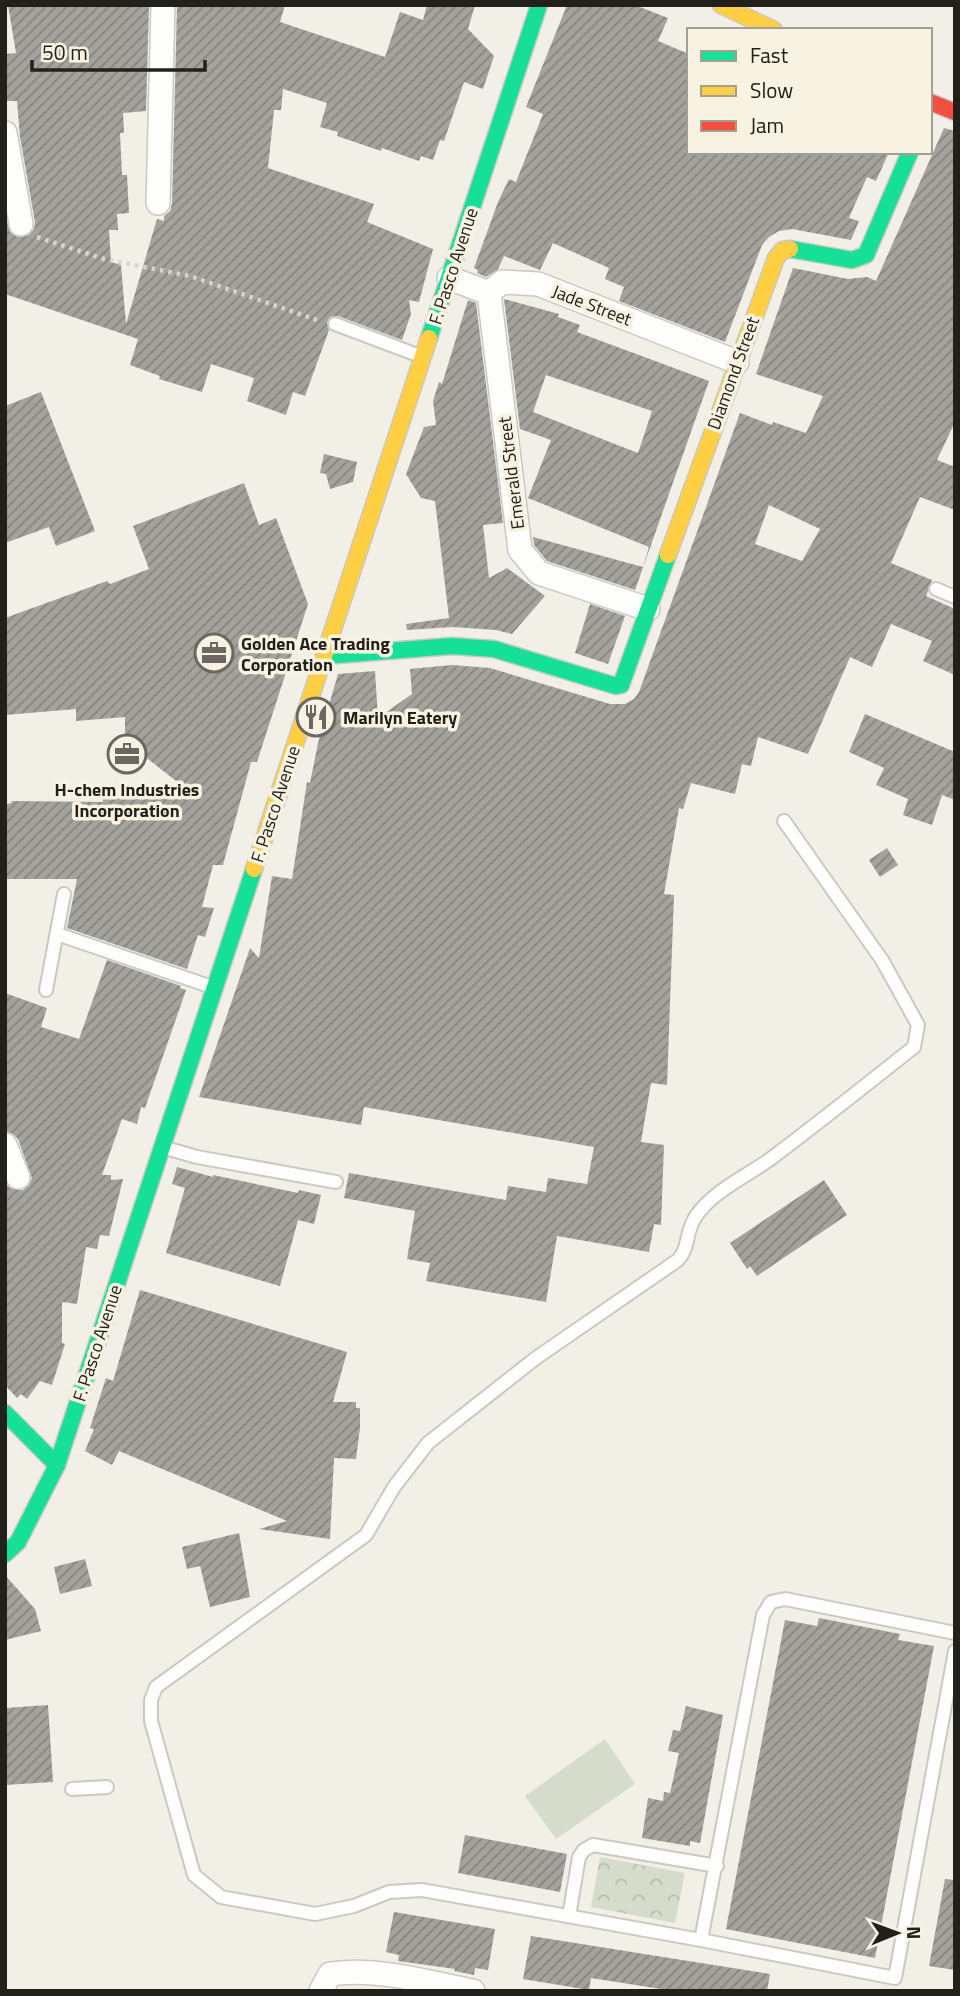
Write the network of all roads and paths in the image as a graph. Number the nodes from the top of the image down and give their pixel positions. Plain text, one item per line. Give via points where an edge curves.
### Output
1 (163, 5) edge
2 (539, 5) edge
3 (721, 5) edge
4 (770, 28) edge
5 (932, 103) edge
6 (955, 112) edge
7 (5, 133) edge
8 (909, 154) edge
9 (158, 203) dead end
10 (23, 229) joint
11 (449, 278) junction
12 (489, 293) junction
13 (335, 324) joint
14 (423, 357) junction
15 (737, 362) junction
16 (936, 589) dead end
17 (955, 597) edge
18 (648, 609) junction
19 (324, 656) junction
20 (784, 821) dead end
21 (64, 894) dead end
22 (57, 934) junction
23 (215, 988) junction
24 (46, 990) dead end
25 (5, 1145) edge
26 (162, 1147) junction
27 (18, 1177) dead end
28 (336, 1182) dead end
29 (5, 1412) edge
30 (57, 1465) junction
31 (5, 1554) edge
32 (955, 1633) edge
33 (955, 1651) edge
34 (107, 1787) dead end
35 (72, 1788) dead end
36 (716, 1866) junction
37 (569, 1916) junction
38 (701, 1940) junction
39 (326, 1982) edge
40 (473, 1991) edge

1 - 9 street
2 - 11 street, F. Pasco Avenue
3 - 4 street
5 - 6 street
7 - 10 street
8 - 15 street, Diamond Street via 860,260 795,248 783,250 776,258
10 - 13 path via 104,258 190,276
11 - 12 street
11 - 14 street, F. Pasco Avenue
12 - 15 street, Jade Street via 502,282 538,284
12 - 18 street, Emerald Street via 520,550 538,573
13 - 14 lane
14 - 19 street, F. Pasco Avenue
15 - 18 street, Diamond Street
16 - 17 lane
18 - 19 street, Diamond Street via 621,685 616,686 494,649 452,646
19 - 23 street, F. Pasco Avenue
20 - 37 lane via 882,960 918,1024 914,1047 771,1159 721,1192 696,1216 678,1260 536,1358 428,1443 394,1487 366,1535 156,1687 151,1700 151,1721 194,1875 221,1897 315,1914 389,1892 422,1890
21 - 22 lane
22 - 23 lane
22 - 24 lane
23 - 26 street, F. Pasco Avenue
25 - 27 street
26 - 28 lane
26 - 30 street, F. Pasco Avenue
29 - 30 street
30 - 31 street, F. Pasco Avenue via 18,1542
32 - 36 lane via 785,1600 771,1602 764,1615
33 - 38 lane via 895,1978
34 - 35 lane
36 - 37 lane via 593,1845 579,1857
36 - 38 lane
37 - 38 lane
39 - 40 street via 352,1971

